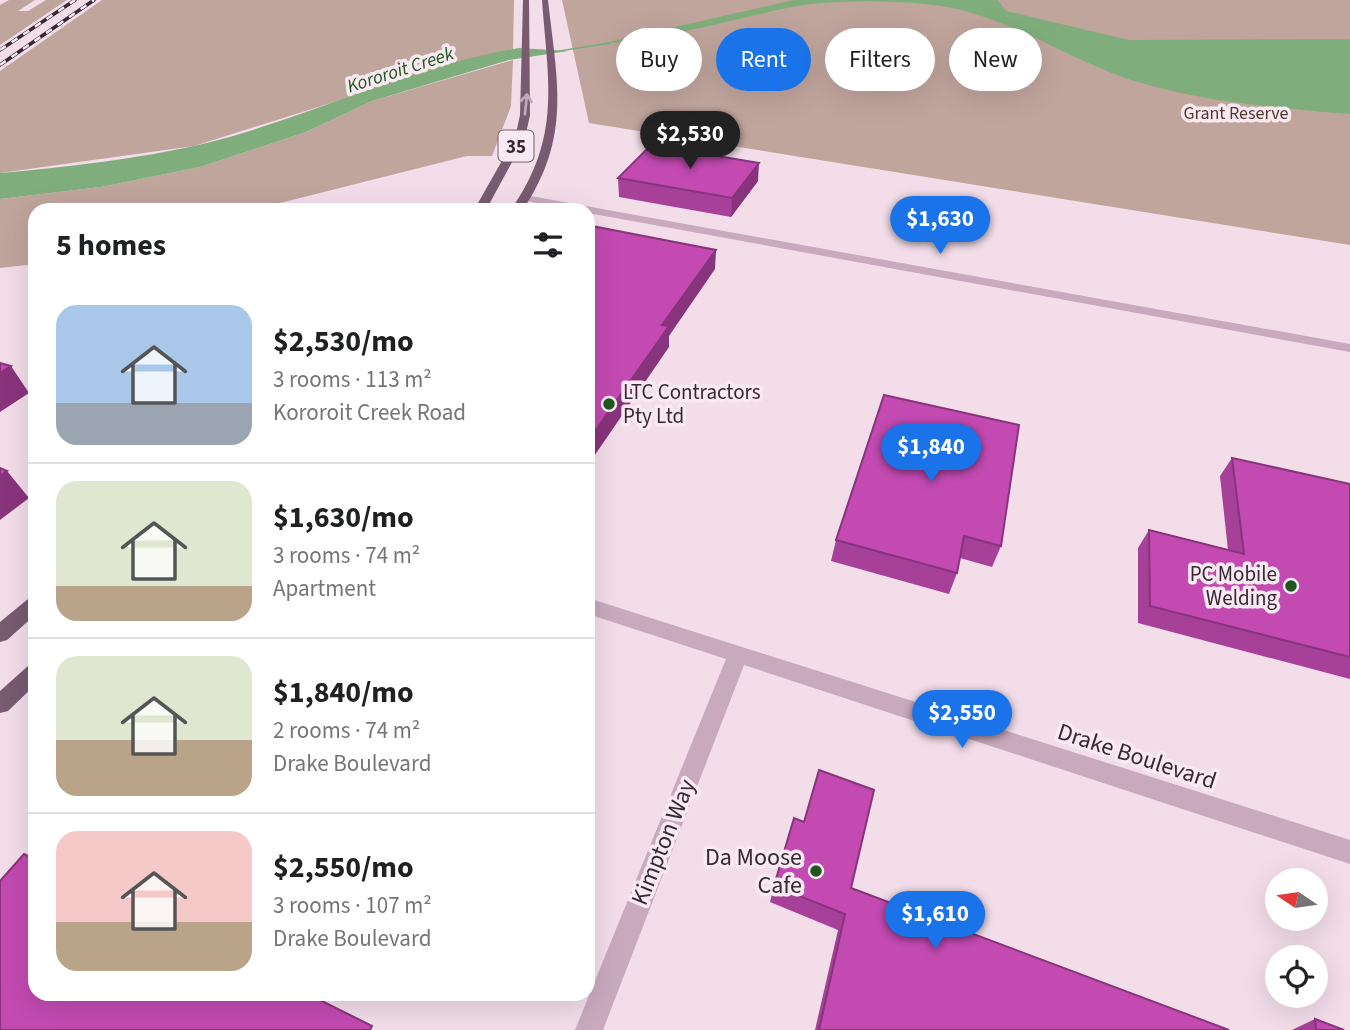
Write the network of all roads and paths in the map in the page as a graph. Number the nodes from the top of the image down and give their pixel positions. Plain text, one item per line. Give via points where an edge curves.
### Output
1 (526, 0) edge
2 (545, 0) edge
3 (525, 198) junction
4 (484, 203) edge
5 (522, 203) edge
6 (552, 203) edge
7 (595, 211) edge
8 (1350, 348) edge
9 (595, 609) edge
10 (28, 610) edge
11 (0, 634) edge
12 (738, 655) junction
13 (28, 678) edge
14 (0, 704) edge
15 (1350, 852) edge
16 (589, 1030) edge

4 -> 1 main road, 35 via 520,138 525,115
2 - 3 main road, 35 via 553,111 550,141
3 - 5 main road, 35
3 - 6 street
7 - 8 street
9 - 12 street, Drake Boulevard
10 - 11 main road
12 - 15 street, Drake Boulevard
12 - 16 street, Kimpton Way
13 - 14 main road

